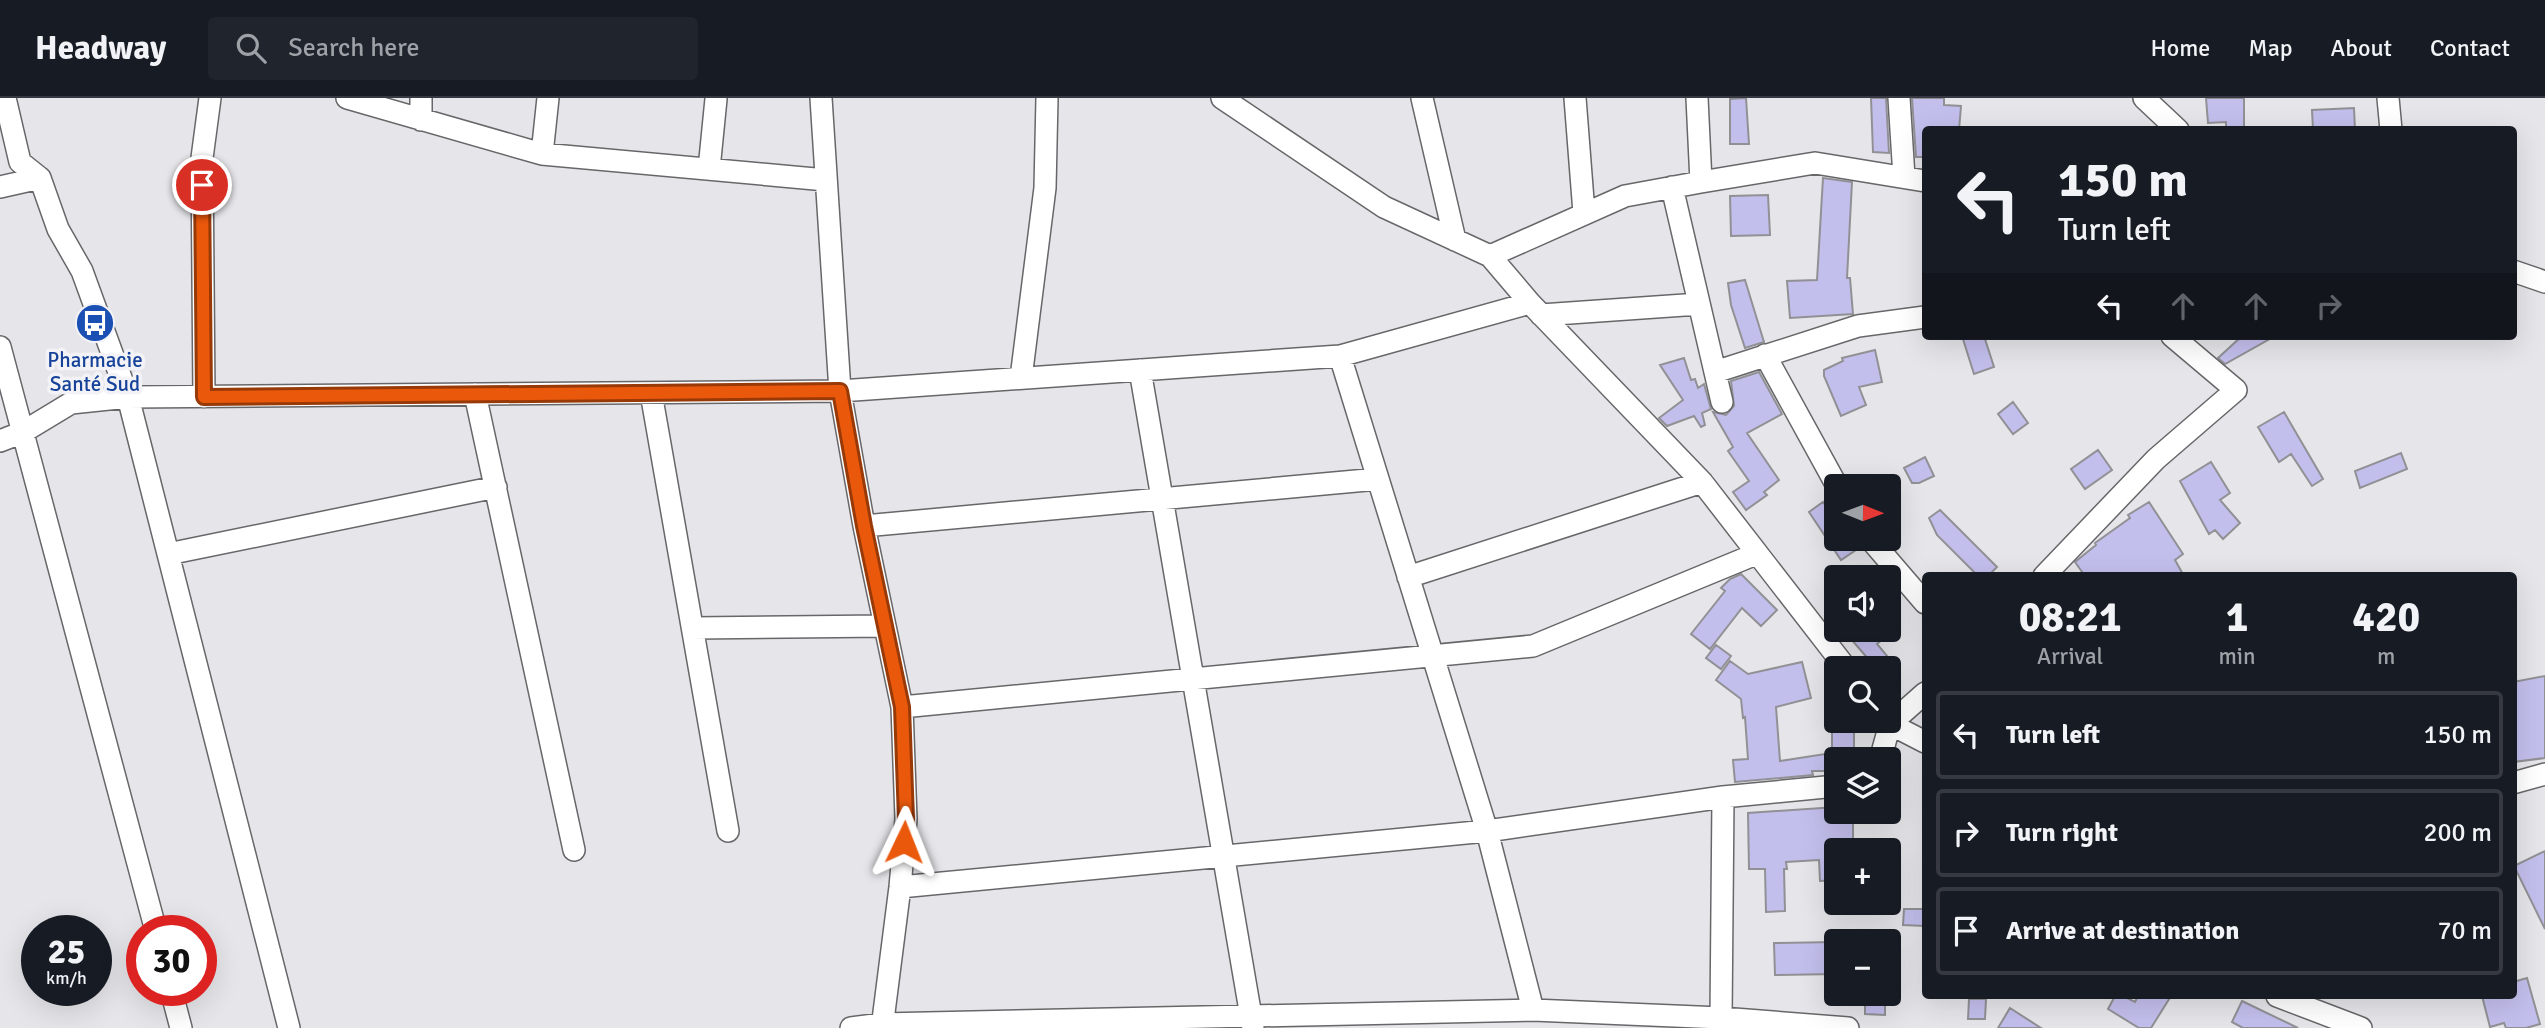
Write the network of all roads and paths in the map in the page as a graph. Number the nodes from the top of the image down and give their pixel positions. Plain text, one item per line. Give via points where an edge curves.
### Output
1 (5, 98) edge
2 (210, 98) edge
3 (347, 98) edge
4 (421, 98) edge
5 (548, 98) edge
6 (704, 98) edge
7 (718, 98) edge
8 (821, 98) edge
9 (1047, 98) edge
10 (1222, 98) edge
11 (1422, 98) edge
12 (1576, 98) edge
13 (1697, 98) edge
14 (1899, 98) edge
15 (2144, 98) edge
16 (2388, 98) edge
17 (422, 120) junction
18 (2174, 126) edge
19 (2391, 126) edge
20 (542, 154) junction
21 (709, 169) junction
22 (1904, 177) junction
23 (40, 178) junction
24 (826, 180) junction
25 (1922, 180) edge
26 (1701, 182) junction
27 (0, 187) edge
28 (1672, 187) junction
29 (1584, 214) junction
30 (1455, 240) junction
31 (1490, 256) junction
32 (2517, 272) edge
33 (2545, 282) edge
34 (1699, 304) junction
35 (1535, 309) junction
36 (1922, 317) edge
37 (2177, 340) edge
38 (0, 347) edge
39 (1766, 355) junction
40 (1340, 356) junction
41 (1140, 370) junction
42 (1715, 372) junction
43 (1021, 378) junction
44 (840, 391) junction
45 (651, 393) junction
46 (475, 394) junction
47 (128, 397) junction
48 (204, 397) junction
49 (1722, 402) dead end
50 (23, 432) junction
51 (0, 441) edge
52 (1830, 474) edge
53 (1378, 479) junction
54 (1702, 482) junction
55 (496, 488) junction
56 (1162, 498) junction
57 (864, 526) junction
58 (1880, 551) edge
59 (168, 554) junction
60 (1756, 554) junction
61 (2048, 572) edge
62 (1408, 577) junction
63 (1922, 600) edge
64 (885, 626) junction
65 (693, 628) junction
66 (1433, 655) junction
67 (1837, 656) edge
68 (1193, 679) junction
69 (1922, 696) edge
70 (902, 707) junction
71 (1901, 713) edge
72 (1901, 729) edge
73 (1922, 740) edge
74 (2545, 774) edge
75 (2517, 782) edge
76 (1824, 787) edge
77 (1723, 797) junction
78 (728, 831) dead end
79 (1487, 831) junction
80 (574, 850) dead end
81 (1224, 856) junction
82 (900, 887) junction
83 (152, 915) edge
84 (2285, 999) edge
85 (176, 1006) edge
86 (1533, 1010) junction
87 (1252, 1022) edge
88 (1720, 1023) edge
89 (882, 1026) edge
90 (181, 1028) edge
91 (289, 1028) edge
92 (851, 1028) edge
93 (1848, 1028) edge
94 (2361, 1028) edge

1 - 23 street via 20,162
2 - 48 street via 202,158
3 - 17 street
4 - 17 street
5 - 20 street
6 - 7 street
7 - 21 street
8 - 24 street
9 - 43 street via 1045,188
10 - 30 street via 1384,206
11 - 30 street
12 - 29 street
13 - 26 street
14 - 22 street
15 - 18 street
16 - 19 street
17 - 20 street
20 - 21 street
21 - 24 street
22 - 25 street
22 - 26 street via 1815,163
23 - 27 street
23 - 47 street via 58,229 82,271
24 - 44 street
26 - 28 street
28 - 29 street via 1625,195
28 - 34 street
29 - 31 street
30 - 31 street
31 - 35 street
32 - 33 street
34 - 35 street
34 - 42 street
35 - 40 street
35 - 54 street
36 - 39 street via 1858,326
37 - 61 street via 2236,390 2156,459
38 - 50 street
39 - 42 street
39 - 52 street
40 - 41 street
40 - 53 street
41 - 43 street
41 - 56 street
42 - 49 street
43 - 44 street
44 - 45 street
44 - 57 street
45 - 46 street
45 - 65 street
46 - 48 street
46 - 55 street
47 - 48 street
47 - 50 street via 71,403
47 - 59 street
50 - 51 street
50 - 83 street
53 - 56 street
53 - 62 street
54 - 60 street
54 - 62 street
55 - 59 street
55 - 80 street
56 - 57 street
56 - 68 street
57 - 64 street
58 - 63 street
59 - 91 street
60 - 66 street via 1534,646
60 - 67 street
62 - 66 street
64 - 65 street
64 - 70 street
65 - 78 street
66 - 68 street
66 - 79 street
68 - 70 street
68 - 81 street
69 - 71 street
70 - 82 street via 906,819
72 - 73 street
74 - 75 street
76 - 77 street
77 - 79 street
77 - 88 street
79 - 81 street
79 - 86 street
81 - 82 street
81 - 87 street
82 - 89 street
84 - 94 street
85 - 90 street
86 - 87 street
86 - 88 street
87 - 89 street
88 - 93 street
89 - 92 street

